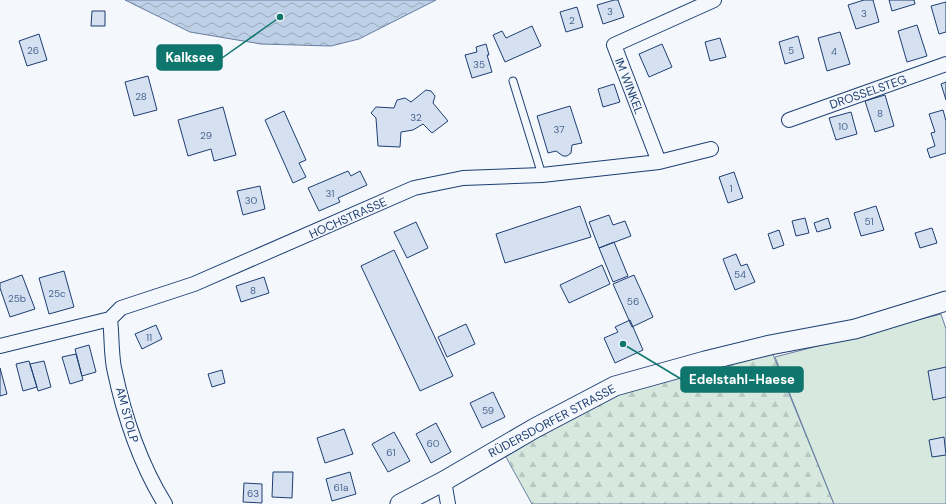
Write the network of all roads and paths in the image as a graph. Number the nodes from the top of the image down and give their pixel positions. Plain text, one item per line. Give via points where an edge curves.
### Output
1 (714, 0) edge
2 (946, 64) edge
3 (513, 82) dead end
4 (789, 120) dead end
5 (711, 149) dead end
6 (659, 162) junction
7 (542, 175) junction
8 (946, 301) edge
9 (110, 319) junction
10 (0, 346) edge
11 (444, 481) junction
12 (165, 504) edge
13 (400, 504) edge
14 (448, 504) edge

1 - 6 street, IM WINKEL via 614,45
2 - 4 street, DROSSELSTEG
3 - 7 lane
5 - 6 street, HOCHSTRASSE
6 - 7 street, HOCHSTRASSE
7 - 9 street, HOCHSTRASSE via 463,178 414,188 194,284 121,308
8 - 11 main road, RÜDERSDORFER STRASSE via 855,329 770,345 615,386 535,428
9 - 10 street, HOCHSTRASSE
9 - 12 street, AM STOLP via 114,367 135,446
11 - 13 main road, RÜDERSDORFER STRASSE
11 - 14 street

